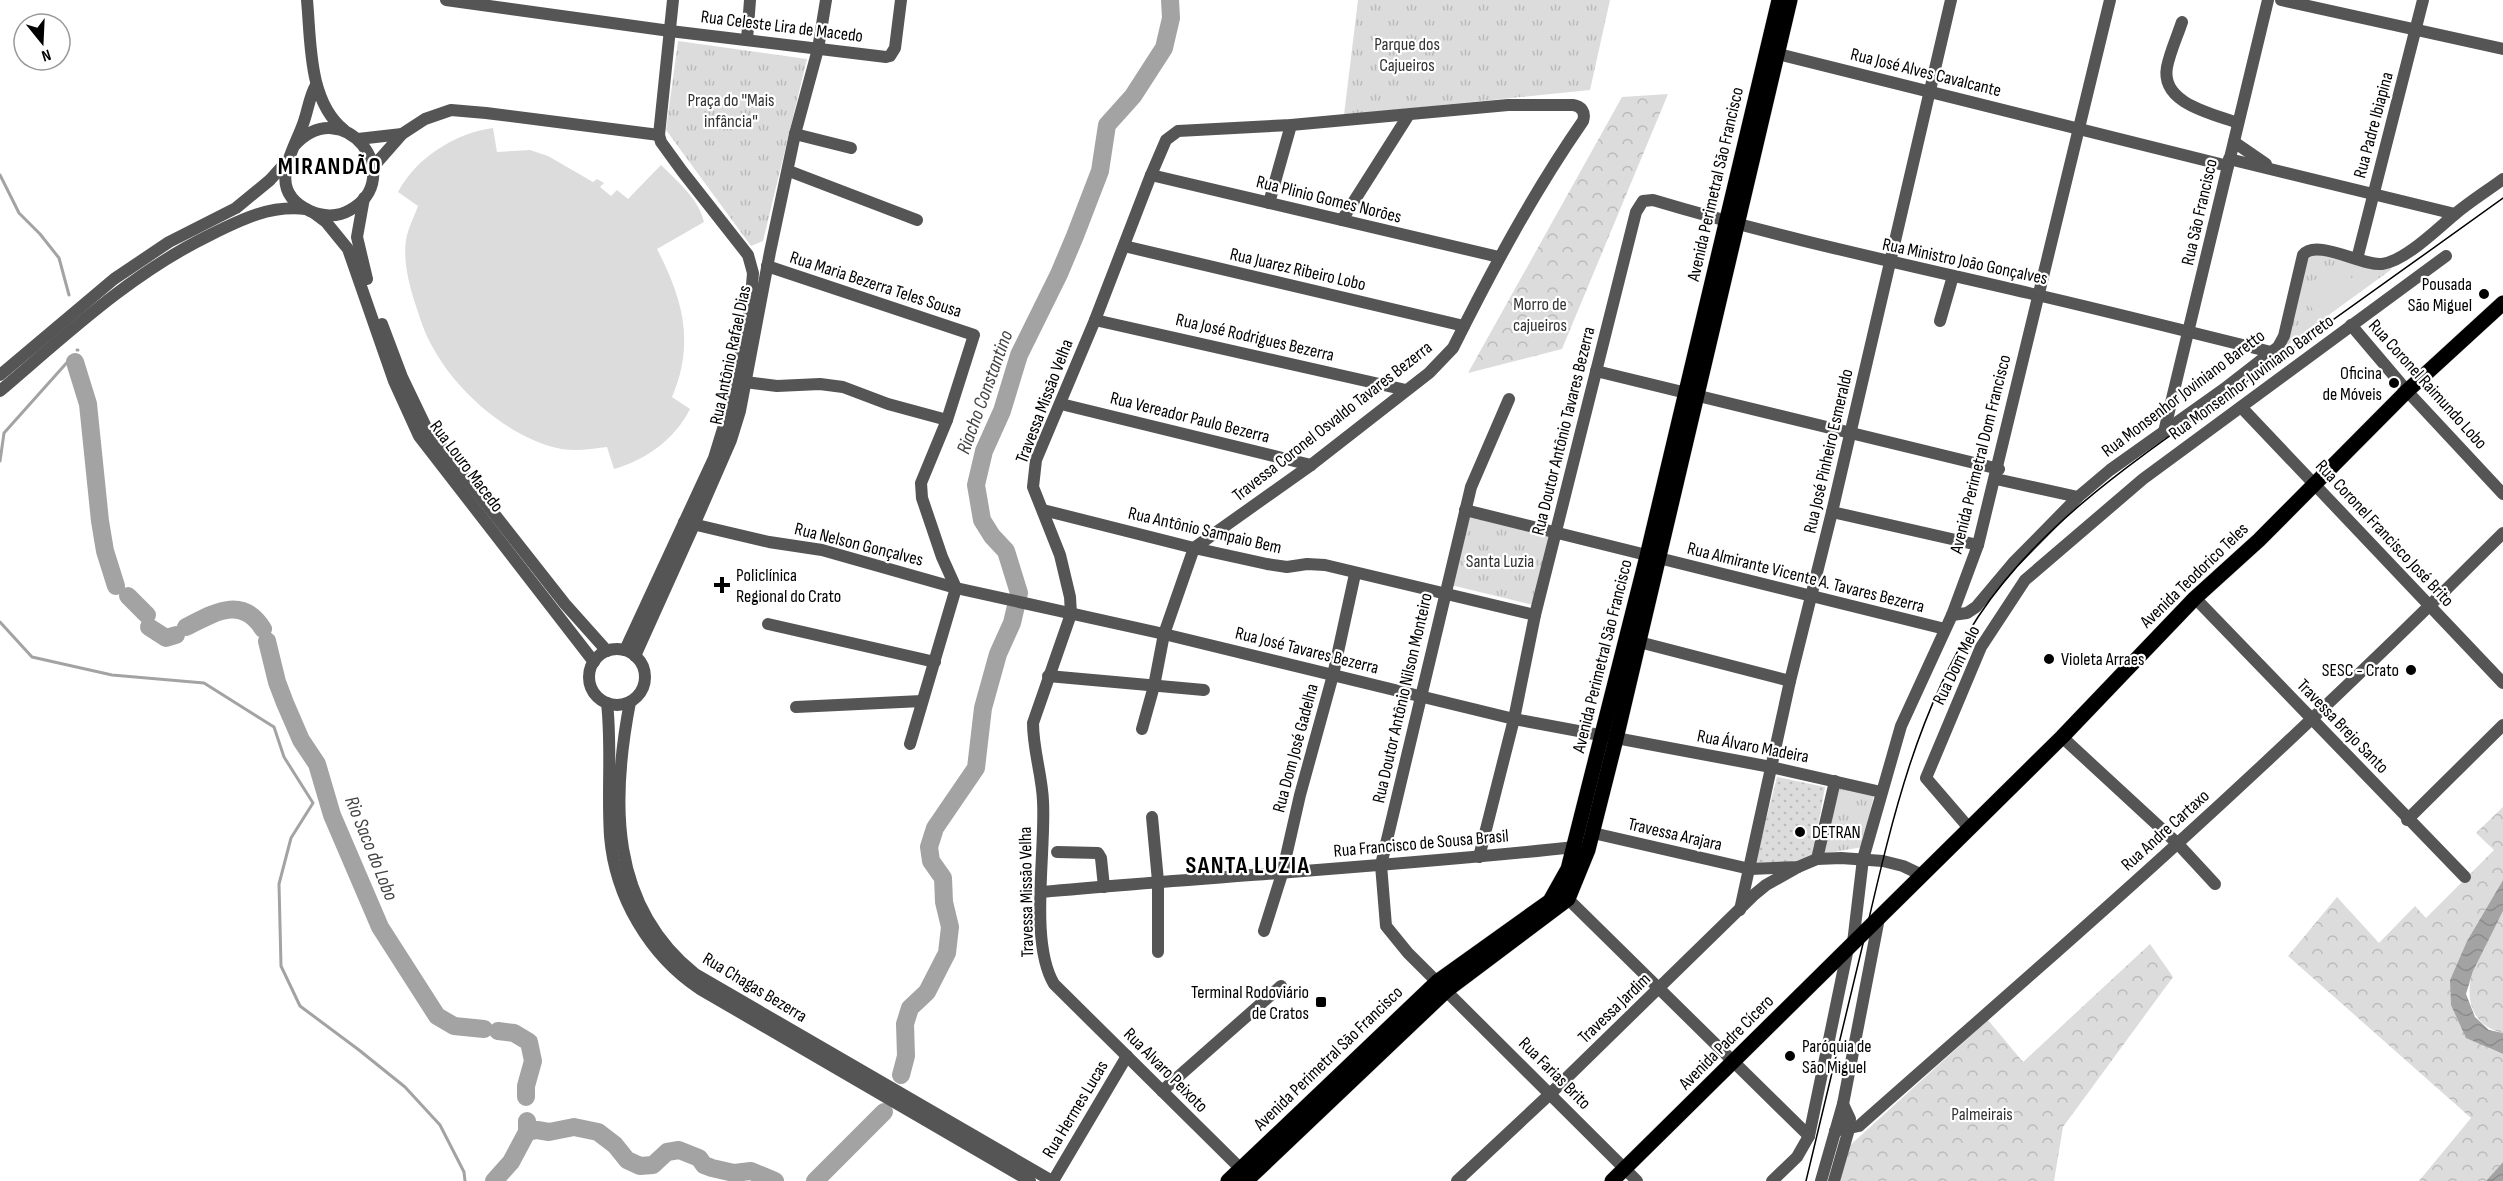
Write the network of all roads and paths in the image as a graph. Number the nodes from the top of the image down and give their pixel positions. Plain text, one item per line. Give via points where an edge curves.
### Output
1 (307, 0) edge
2 (446, 0) edge
3 (673, 0) edge
4 (750, 0) edge
5 (826, 0) edge
6 (901, 0) edge
7 (1779, 0) edge
8 (1790, 0) edge
9 (1951, 0) edge
10 (2110, 0) edge
11 (2268, 0) edge
12 (2282, 0) edge
13 (2423, 0) edge
14 (2182, 22) dead end
15 (2416, 30) junction
16 (670, 31) junction
17 (747, 40) junction
18 (818, 49) junction
19 (2503, 49) edge
20 (1771, 52) junction
21 (316, 85) junction
22 (1929, 92) junction
23 (1408, 116) junction
24 (2238, 123) junction
25 (1291, 125) junction
26 (2078, 128) junction
27 (345, 131) junction
28 (402, 134) junction
29 (795, 134) junction
30 (659, 135) junction
31 (358, 139) junction
32 (2234, 142) junction
33 (294, 146) junction
34 (851, 148) dead end
35 (286, 160) junction
36 (2229, 163) junction
37 (373, 167) junction
38 (2272, 169) junction
39 (789, 171) junction
40 (1150, 175) junction
41 (2503, 179) edge
42 (2373, 194) junction
43 (364, 198) junction
44 (1653, 200) joint
45 (1269, 203) junction
46 (310, 211) junction
47 (2455, 214) junction
48 (918, 220) dead end
49 (1342, 220) junction
50 (1732, 224) junction
51 (1124, 246) junction
52 (770, 252) junction
53 (748, 255) junction
54 (2446, 256) dead end
55 (1499, 257) junction
56 (2357, 259) junction
57 (1890, 263) junction
58 (767, 266) junction
59 (1953, 276) junction
60 (2038, 295) junction
61 (2503, 303) edge
62 (1095, 320) junction
63 (1940, 321) dead end
64 (2351, 326) junction
65 (1464, 327) junction
66 (2188, 331) junction
67 (746, 349) junction
68 (2271, 352) junction
69 (1596, 371) junction
70 (0, 375) edge
71 (745, 382) junction
72 (1406, 390) junction
73 (0, 391) edge
74 (2407, 391) junction
75 (1692, 394) junction
76 (1509, 399) dead end
77 (1060, 404) junction
78 (2241, 407) junction
79 (947, 420) junction
80 (2164, 432) junction
81 (1851, 433) junction
82 (1311, 465) junction
83 (1997, 474) junction
84 (2314, 484) junction
85 (2503, 494) edge
86 (2078, 497) junction
87 (1043, 510) junction
88 (1465, 510) junction
89 (1832, 512) junction
90 (689, 524) junction
91 (2080, 531) joint
92 (1557, 532) junction
93 (2503, 533) edge
94 (1978, 545) junction
95 (1194, 548) junction
96 (1653, 558) junction
97 (1355, 574) junction
98 (956, 588) junction
99 (1444, 594) junction
100 (1811, 597) junction
101 (2195, 598) junction
102 (1024, 604) joint
103 (2430, 606) junction
104 (1071, 614) junction
105 (1535, 615) junction
106 (1952, 615) junction
107 (768, 624) dead end
108 (1945, 629) junction
109 (1164, 634) junction
110 (1639, 642) junction
111 (607, 651) junction
112 (630, 653) junction
113 (594, 662) junction
114 (936, 662) junction
115 (1333, 675) junction
116 (1048, 676) junction
117 (1790, 681) junction
118 (2503, 683) edge
119 (1154, 686) junction
120 (1204, 690) dead end
121 (1421, 696) junction
122 (922, 701) junction
123 (630, 702) junction
124 (607, 703) junction
125 (796, 707) dead end
126 (1514, 719) junction
127 (2312, 719) junction
128 (2503, 725) edge
129 (1142, 729) dead end
130 (1609, 737) junction
131 (2062, 737) junction
132 (910, 744) dead end
133 (1770, 767) junction
134 (1835, 781) junction
135 (1881, 792) junction
136 (1152, 817) dead end
137 (2407, 820) junction
138 (1970, 828) junction
139 (1593, 833) junction
140 (2178, 844) junction
141 (1582, 848) junction
142 (1057, 852) dead end
143 (1479, 857) junction
144 (1817, 859) junction
145 (1863, 859) junction
146 (1381, 865) junction
147 (1798, 867) junction
148 (1750, 869) junction
149 (1281, 874) junction
150 (1923, 875) junction
151 (2465, 877) dead end
152 (1158, 881) junction
153 (2215, 884) dead end
154 (1104, 886) junction
155 (1042, 892) junction
156 (1568, 899) junction
157 (1740, 910) junction
158 (1879, 918) junction
159 (1518, 930) junction
160 (1866, 930) joint
161 (1264, 931) dead end
162 (1850, 946) junction
163 (1158, 952) dead end
164 (1054, 984) joint
165 (1442, 985) junction
166 (1281, 986) dead end
167 (1659, 990) junction
168 (1127, 1056) junction
169 (1734, 1062) junction
170 (1162, 1090) junction
171 (1550, 1094) junction
172 (1843, 1104) junction
173 (1849, 1129) junction
174 (1835, 1131) junction
175 (1809, 1136) junction
176 (1625, 1169) junction
177 (1247, 1177) edge
178 (1030, 1181) edge
179 (1053, 1181) edge
180 (1228, 1181) edge
181 (1457, 1181) edge
182 (1612, 1181) edge
183 (1637, 1181) edge
184 (1772, 1181) edge
185 (1821, 1181) edge
186 (1834, 1181) edge

1 - 21 street
2 - 16 street, Rua Celeste Lira de Macedo
3 - 16 street
4 - 17 street
5 - 18 street, Rua Antônio Rafael Dias
6 - 18 street, Rua Celeste Lira de Macedo via 895,48 890,56
7 - 20 main road, Avenida Perimetral São Francisco
8 - 20 main road, Avenida Perimetral São Francisco
9 - 22 street, Rua José Pinheiro Esmeraldo
10 - 26 street, Avenida Perimetral Dom Francisco
11 - 24 street, Rua São Francisco
12 - 15 street
13 - 15 street, Rua Padre Ibiapina
14 - 24 street via 2167,66 2172,88 2183,102
15 - 19 street
15 - 42 street, Rua Padre Ibiapina
16 - 17 street, Rua Celeste Lira de Macedo
16 - 30 street
17 - 18 street, Rua Celeste Lira de Macedo
18 - 29 street, Rua Antônio Rafael Dias
20 - 22 street, Rua José Alves Cavalcante
20 - 50 main road, Avenida Perimetral São Francisco
21 - 27 street via 328,113
21 - 33 street
22 - 26 street, Rua José Alves Cavalcante
22 - 57 street, Rua José Pinheiro Esmeraldo
23 - 25 street
23 - 49 street
23 - 55 street, Travessa Coronel Osvaldo Tavares Bezerra via 1508,105 1576,105 1583,112 1583,121
24 - 32 street, Rua São Francisco
25 - 40 street, Travessa Missão Velha via 1178,131 1166,140
25 - 45 street
26 - 36 street, Rua José Alves Cavalcante
26 - 60 street, Avenida Perimetral Dom Francisco
27 - 31 street
27 - 33 street via 313,131
28 - 30 street via 424,119 451,111
28 - 31 street
28 - 37 street
29 - 34 street
29 - 39 street, Rua Antônio Rafael Dias
30 - 53 street, Rua Antônio Rafael Dias
31 - 37 street
32 - 36 street, Rua São Francisco
32 - 38 street
33 - 35 street
35 - 46 street via 285,177 290,192
35 - 70 street via 270,180 236,208 169,242 123,272
36 - 38 street, Rua José Alves Cavalcante
36 - 66 street, Rua São Francisco
37 - 43 street
38 - 42 street, Rua José Alves Cavalcante
39 - 48 street
39 - 52 street, Rua Antônio Rafael Dias
40 - 45 street, Rua Plinio Gomes Norões
40 - 51 street, Travessa Missão Velha
41 - 47 street, Rua Monsenhor Joviniano Baretto
42 - 47 street, Rua José Alves Cavalcante
42 - 56 street, Rua Padre Ibiapina
43 - 46 street via 338,215
43 - 111 street, Rua Louro Macedo via 357,237 363,268 402,377 426,427 565,604
44 - 50 street, Rua Ministro João Gonçalves
44 - 69 street, Rua Doutor Antônio Tavares Bezerra via 1643,201 1636,212
45 - 49 street, Rua Plinio Gomes Norões
46 - 73 street via 284,208 260,212 175,252 122,288
46 - 113 street, Rua Louro Macedo via 333,228 348,249 394,381 420,436
47 - 56 street, Rua Monsenhor Joviniano Baretto via 2390,262 2375,264
49 - 55 street, Rua Plinio Gomes Norões
50 - 57 street, Rua Ministro João Gonçalves
50 - 75 main road, Avenida Perimetral São Francisco
51 - 62 street, Travessa Missão Velha
51 - 65 street, Rua Juarez Ribeiro Lobo
52 - 53 street via 759,259
52 - 58 street, Rua Antônio Rafael Dias
53 - 67 street, Rua Antônio Rafael Dias via 753,284
54 - 64 street, Rua Monsenhor Juviniano Barreto
55 - 65 street, Travessa Coronel Osvaldo Tavares Bezerra
56 - 68 street, Rua Monsenhor Joviniano Baretto via 2316,248 2306,251 2284,336
57 - 59 street, Rua Ministro João Gonçalves
57 - 81 street, Rua José Pinheiro Esmeraldo
58 - 67 street, Rua Antônio Rafael Dias
58 - 79 street, Rua Maria Bezerra Teles Sousa via 974,335
59 - 60 street, Rua Ministro João Gonçalves
59 - 63 street
60 - 66 street, Rua Ministro João Gonçalves
60 - 83 street, Avenida Perimetral Dom Francisco
61 - 74 main road, Avenida Teodorico Teles
62 - 72 street, Rua José Rodrigues Bezerra
62 - 77 street, Travessa Missão Velha
64 - 74 street, Rua Coronel Raimundo Lobo
64 - 78 street, Rua Monsenhor Juviniano Barreto
65 - 72 street, Travessa Coronel Osvaldo Tavares Bezerra via 1446,357
66 - 68 street, Rua Ministro João Gonçalves
66 - 80 street, Rua São Francisco
67 - 71 street, Rua Antônio Rafael Dias
67 - 90 street, Rua Antônio Rafael Dias via 724,430
68 - 80 street, Rua Monsenhor Joviniano Baretto
69 - 75 street
69 - 92 street, Rua Doutor Antônio Tavares Bezerra
71 - 79 street via 843,387
71 - 90 street, Rua Antônio Rafael Dias via 730,440
72 - 82 street, Travessa Coronel Osvaldo Tavares Bezerra
74 - 84 main road, Avenida Teodorico Teles
74 - 85 street, Rua Coronel Raimundo Lobo
75 - 81 street
75 - 96 main road, Avenida Perimetral São Francisco
76 - 88 street, Rua Doutor Antônio Nilson Monteiro via 1476,471
77 - 82 street, Rua Vereador Paulo Bezerra
77 - 87 street, Travessa Missão Velha via 1034,472 1033,487
78 - 84 street, Rua Coronel Francisco José Brito
78 - 91 street, Rua Monsenhor Juviniano Barreto
79 - 98 street via 921,483 922,498
80 - 86 street, Rua Monsenhor Joviniano Baretto
81 - 83 street
81 - 89 street, Rua José Pinheiro Esmeraldo
82 - 95 street, Travessa Coronel Osvaldo Tavares Bezerra
83 - 86 street
83 - 94 street, Avenida Perimetral Dom Francisco
84 - 101 main road, Avenida Teodorico Teles
84 - 103 street, Rua Coronel Francisco José Brito
86 - 106 street, Rua Monsenhor Joviniano Baretto via 1976,607 1967,614
87 - 95 street, Rua Antônio Sampaio Bem
87 - 104 street, Travessa Missão Velha via 1060,555
88 - 92 street, Rua Almirante Vicente A. Tavares Bezerra
88 - 99 street, Rua Doutor Antônio Nilson Monteiro
89 - 94 street
89 - 100 street, Rua José Pinheiro Esmeraldo
90 - 98 street, Rua Nelson Gonçalves via 822,550
90 - 112 street, Rua Antônio Rafael Dias
91 - 138 street, Rua Dom Melo via 2025,580 1981,647 1926,778
92 - 96 street, Rua Almirante Vicente A. Tavares Bezerra
92 - 105 street, Rua Doutor Antônio Tavares Bezerra
93 - 103 street, Rua Andre Cartaxo
94 - 106 street, Avenida Perimetral Dom Francisco
95 - 97 street, Rua Antônio Sampaio Bem via 1287,567 1325,565
95 - 109 street
96 - 100 street, Rua Almirante Vicente A. Tavares Bezerra
96 - 110 main road, Avenida Perimetral São Francisco
96 - 130 main road, Avenida Perimetral São Francisco
97 - 99 street, Rua Antônio Sampaio Bem
97 - 115 street, Rua Dom José Gadelha
98 - 102 street, Rua Nelson Gonçalves
98 - 114 street
99 - 105 street, Rua Antônio Sampaio Bem
99 - 121 street, Rua Doutor Antônio Nilson Monteiro
100 - 108 street, Rua Almirante Vicente A. Tavares Bezerra
100 - 117 street, Rua José Pinheiro Esmeraldo
101 - 127 street, Travessa Brejo Santo
101 - 131 main road, Avenida Teodorico Teles
102 - 104 street, Rua José Tavares Bezerra
103 - 118 street, Rua Coronel Francisco José Brito
103 - 127 street, Rua Andre Cartaxo
104 - 109 street, Rua José Tavares Bezerra
104 - 116 street, Travessa Missão Velha
105 - 126 street, Rua Doutor Antônio Tavares Bezerra
106 - 108 street, Avenida Perimetral Dom Francisco
107 - 114 street
108 - 135 street, Avenida Perimetral Dom Francisco via 1901,726
109 - 115 street, Rua José Tavares Bezerra
109 - 119 street
110 - 117 street
110 - 130 main road, Avenida Perimetral São Francisco
111 - 112 street
111 - 113 street
112 - 123 street via 641,663 645,680
113 - 124 street via 591,685
114 - 122 street
115 - 121 street, Rua José Tavares Bezerra
115 - 149 street, Rua Dom José Gadelha
116 - 119 street
116 - 155 street, Travessa Missão Velha via 1033,723 1043,802
117 - 133 street, Rua José Pinheiro Esmeraldo
119 - 120 street
119 - 129 street
121 - 126 street, Rua José Tavares Bezerra
121 - 146 street, Rua Doutor Antônio Nilson Monteiro
122 - 125 street
122 - 132 street
123 - 124 street
123 - 179 street, Rua Chagas Bezerra via 618,804 621,839 639,903 669,951 695,974
124 - 178 street, Rua Chagas Bezerra via 614,861 632,910 657,952 679,975 700,989
126 - 130 street, Rua José Tavares Bezerra
126 - 143 street, Rua Doutor Antônio Tavares Bezerra
127 - 137 street, Travessa Brejo Santo
127 - 140 street, Rua Andre Cartaxo
128 - 137 street
130 - 133 street, Rua Álvaro Madeira
130 - 139 main road, Avenida Perimetral São Francisco
130 - 141 main road, Avenida Perimetral São Francisco
131 - 138 main road, Avenida Teodorico Teles
131 - 140 street
133 - 134 street, Rua Álvaro Madeira
133 - 148 street, Rua José Pinheiro Esmeraldo
134 - 135 street, Rua Álvaro Madeira
134 - 144 street
135 - 145 street, Avenida Perimetral Dom Francisco
136 - 152 street
137 - 151 street, Travessa Brejo Santo
138 - 150 main road, Avenida Teodorico Teles
139 - 141 main road, Avenida Perimetral São Francisco
139 - 148 street, Travessa Arajara
140 - 153 street
140 - 173 street, Rua Andre Cartaxo via 1859,1126
141 - 143 street, Rua Francisco de Sousa Brasil
141 - 156 main road, Avenida Perimetral São Francisco
141 - 159 main road, Avenida Perimetral São Francisco via 1550,901
142 - 154 street via 1098,853
143 - 146 street, Rua Francisco de Sousa Brasil
144 - 145 street, Travessa Jardim
144 - 147 street, Travessa Jardim
145 - 150 street, Travessa Jardim via 1903,866
145 - 162 street, Avenida Perimetral Dom Francisco
146 - 149 street, Rua Francisco de Sousa Brasil
146 - 165 street, Rua Doutor Antônio Nilson Monteiro via 1386,926
147 - 148 street, Travessa Jardim
147 - 157 street, Travessa Jardim via 1766,885
148 - 157 street, Rua José Pinheiro Esmeraldo
149 - 152 street, Rua Francisco de Sousa Brasil
149 - 161 street, Rua Dom José Gadelha
150 - 158 main road, Avenida Teodorico Teles
152 - 154 street, Rua Francisco de Sousa Brasil
152 - 163 street
154 - 155 street, Rua Francisco de Sousa Brasil
155 - 164 street, Travessa Missão Velha via 1042,954
156 - 159 main road, Avenida Perimetral São Francisco
156 - 167 street
157 - 167 street, Travessa Jardim
158 - 160 main road, Avenida Teodorico Teles
158 - 172 street
159 - 165 main road, Avenida Perimetral São Francisco
160 - 162 main road, Avenida Padre Cícero
162 - 169 main road, Avenida Padre Cícero
162 - 175 street, Avenida Perimetral Dom Francisco
164 - 168 street, Rua Alvaro Peixoto
165 - 171 street, Rua Farias Brito
165 - 177 main road, Avenida Perimetral São Francisco
166 - 170 street
167 - 169 street
167 - 171 street, Travessa Jardim
168 - 170 street, Rua Alvaro Peixoto
168 - 179 street, Rua Hermes Lucas
169 - 175 street
169 - 176 main road, Avenida Padre Cícero
170 - 177 street, Rua Alvaro Peixoto
171 - 176 street, Rua Farias Brito
171 - 181 street, Travessa Jardim
172 - 173 street via 1850,1119
172 - 174 street
173 - 174 street, Rua Andre Cartaxo
173 - 186 street
174 - 185 street
175 - 184 street via 1797,1156
176 - 182 main road, Avenida Padre Cícero
176 - 183 street, Rua Farias Brito
177 - 180 main road, Avenida Perimetral São Francisco

